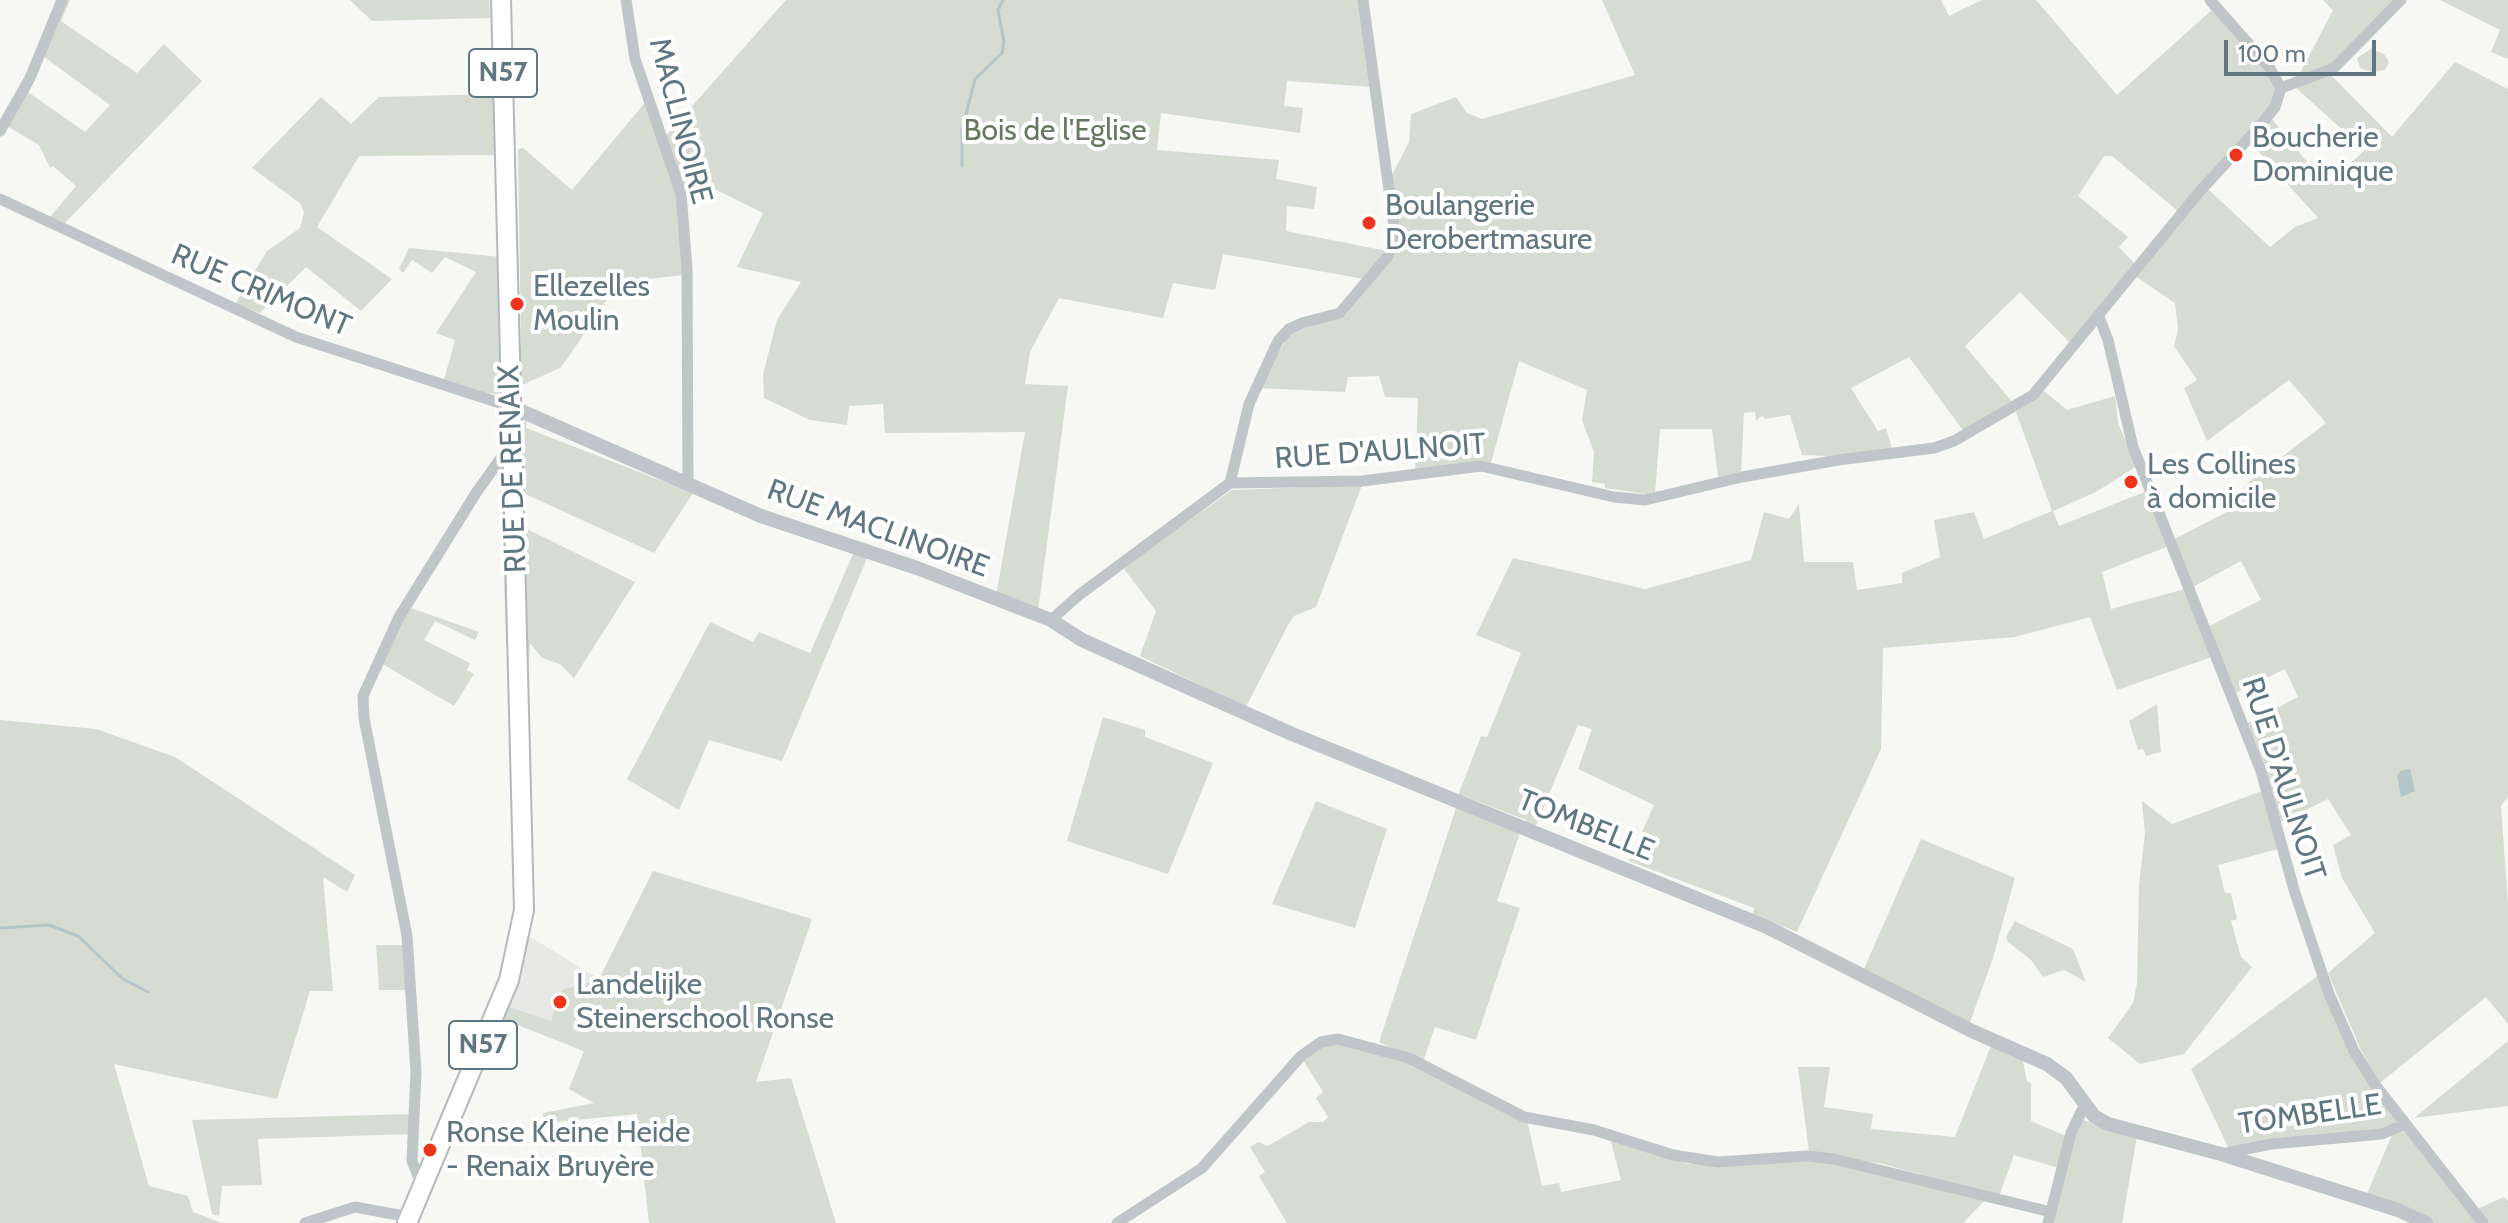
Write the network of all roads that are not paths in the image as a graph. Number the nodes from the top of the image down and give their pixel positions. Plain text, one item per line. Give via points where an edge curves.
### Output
1 (62, 0) edge
2 (501, 0) edge
3 (626, 0) edge
4 (1363, 0) edge
5 (2210, 0) edge
6 (2401, 0) edge
7 (2281, 88) junction
8 (0, 131) edge
9 (0, 199) edge
10 (2099, 317) junction
11 (512, 407) junction
12 (513, 449) junction
13 (688, 483) junction
14 (1230, 483) junction
15 (1051, 620) junction
16 (2085, 1104) junction
17 (2406, 1124) junction
18 (2221, 1154) junction
19 (422, 1186) junction
20 (2050, 1218) edge
21 (408, 1220) edge
22 (305, 1223) edge
23 (1117, 1223) edge
24 (2426, 1223) edge
25 (2483, 1223) edge

1 - 8 street via 30,78
2 - 11 main road, RUE DE RENAIX / N57
3 - 13 street, MACLINOIRE via 635,59 681,194 688,304
4 - 14 street, RUE D'AULNOIT via 1394,247 1340,313 1302,323 1278,341 1249,404
5 - 7 street
6 - 7 street via 2325,73
7 - 10 street, RUE D'AULNOIT via 2270,114
9 - 11 street, RUE CRIMONT via 296,337
10 - 14 street, RUE D'AULNOIT via 2033,395 1971,434 1934,448 1732,479 1645,500 1481,466 1349,482
10 - 17 street, RUE D'AULNOIT via 2133,447 2261,771 2329,994 2365,1070
11 - 12 main road, RUE DE RENAIX / N57
11 - 13 street, RUE MACLINOIRE
12 - 19 main road, RUE DE RENAIX / N57 via 524,881 520,937 497,1012
12 - 19 street via 476,493 413,594 365,689 364,718 406,925 416,1072 412,1161
13 - 15 street, RUE MACLINOIRE via 798,530 917,568
14 - 15 street
15 - 16 street, TOMBELLE via 1082,640 1292,734 1800,942 2047,1064 2066,1078
16 - 18 street, TOMBELLE via 2108,1124
16 - 20 street via 2071,1133
17 - 18 street, TOMBELLE via 2382,1134
17 - 25 street, RUE D'AULNOIT
18 - 24 street, TOMBELLE
19 - 21 main road, N57
20 - 23 street via 1834,1159 1718,1162 1673,1155 1594,1130 1524,1117 1443,1073 1381,1048 1338,1039 1321,1042 1279,1079 1202,1168
21 - 22 street via 355,1207

